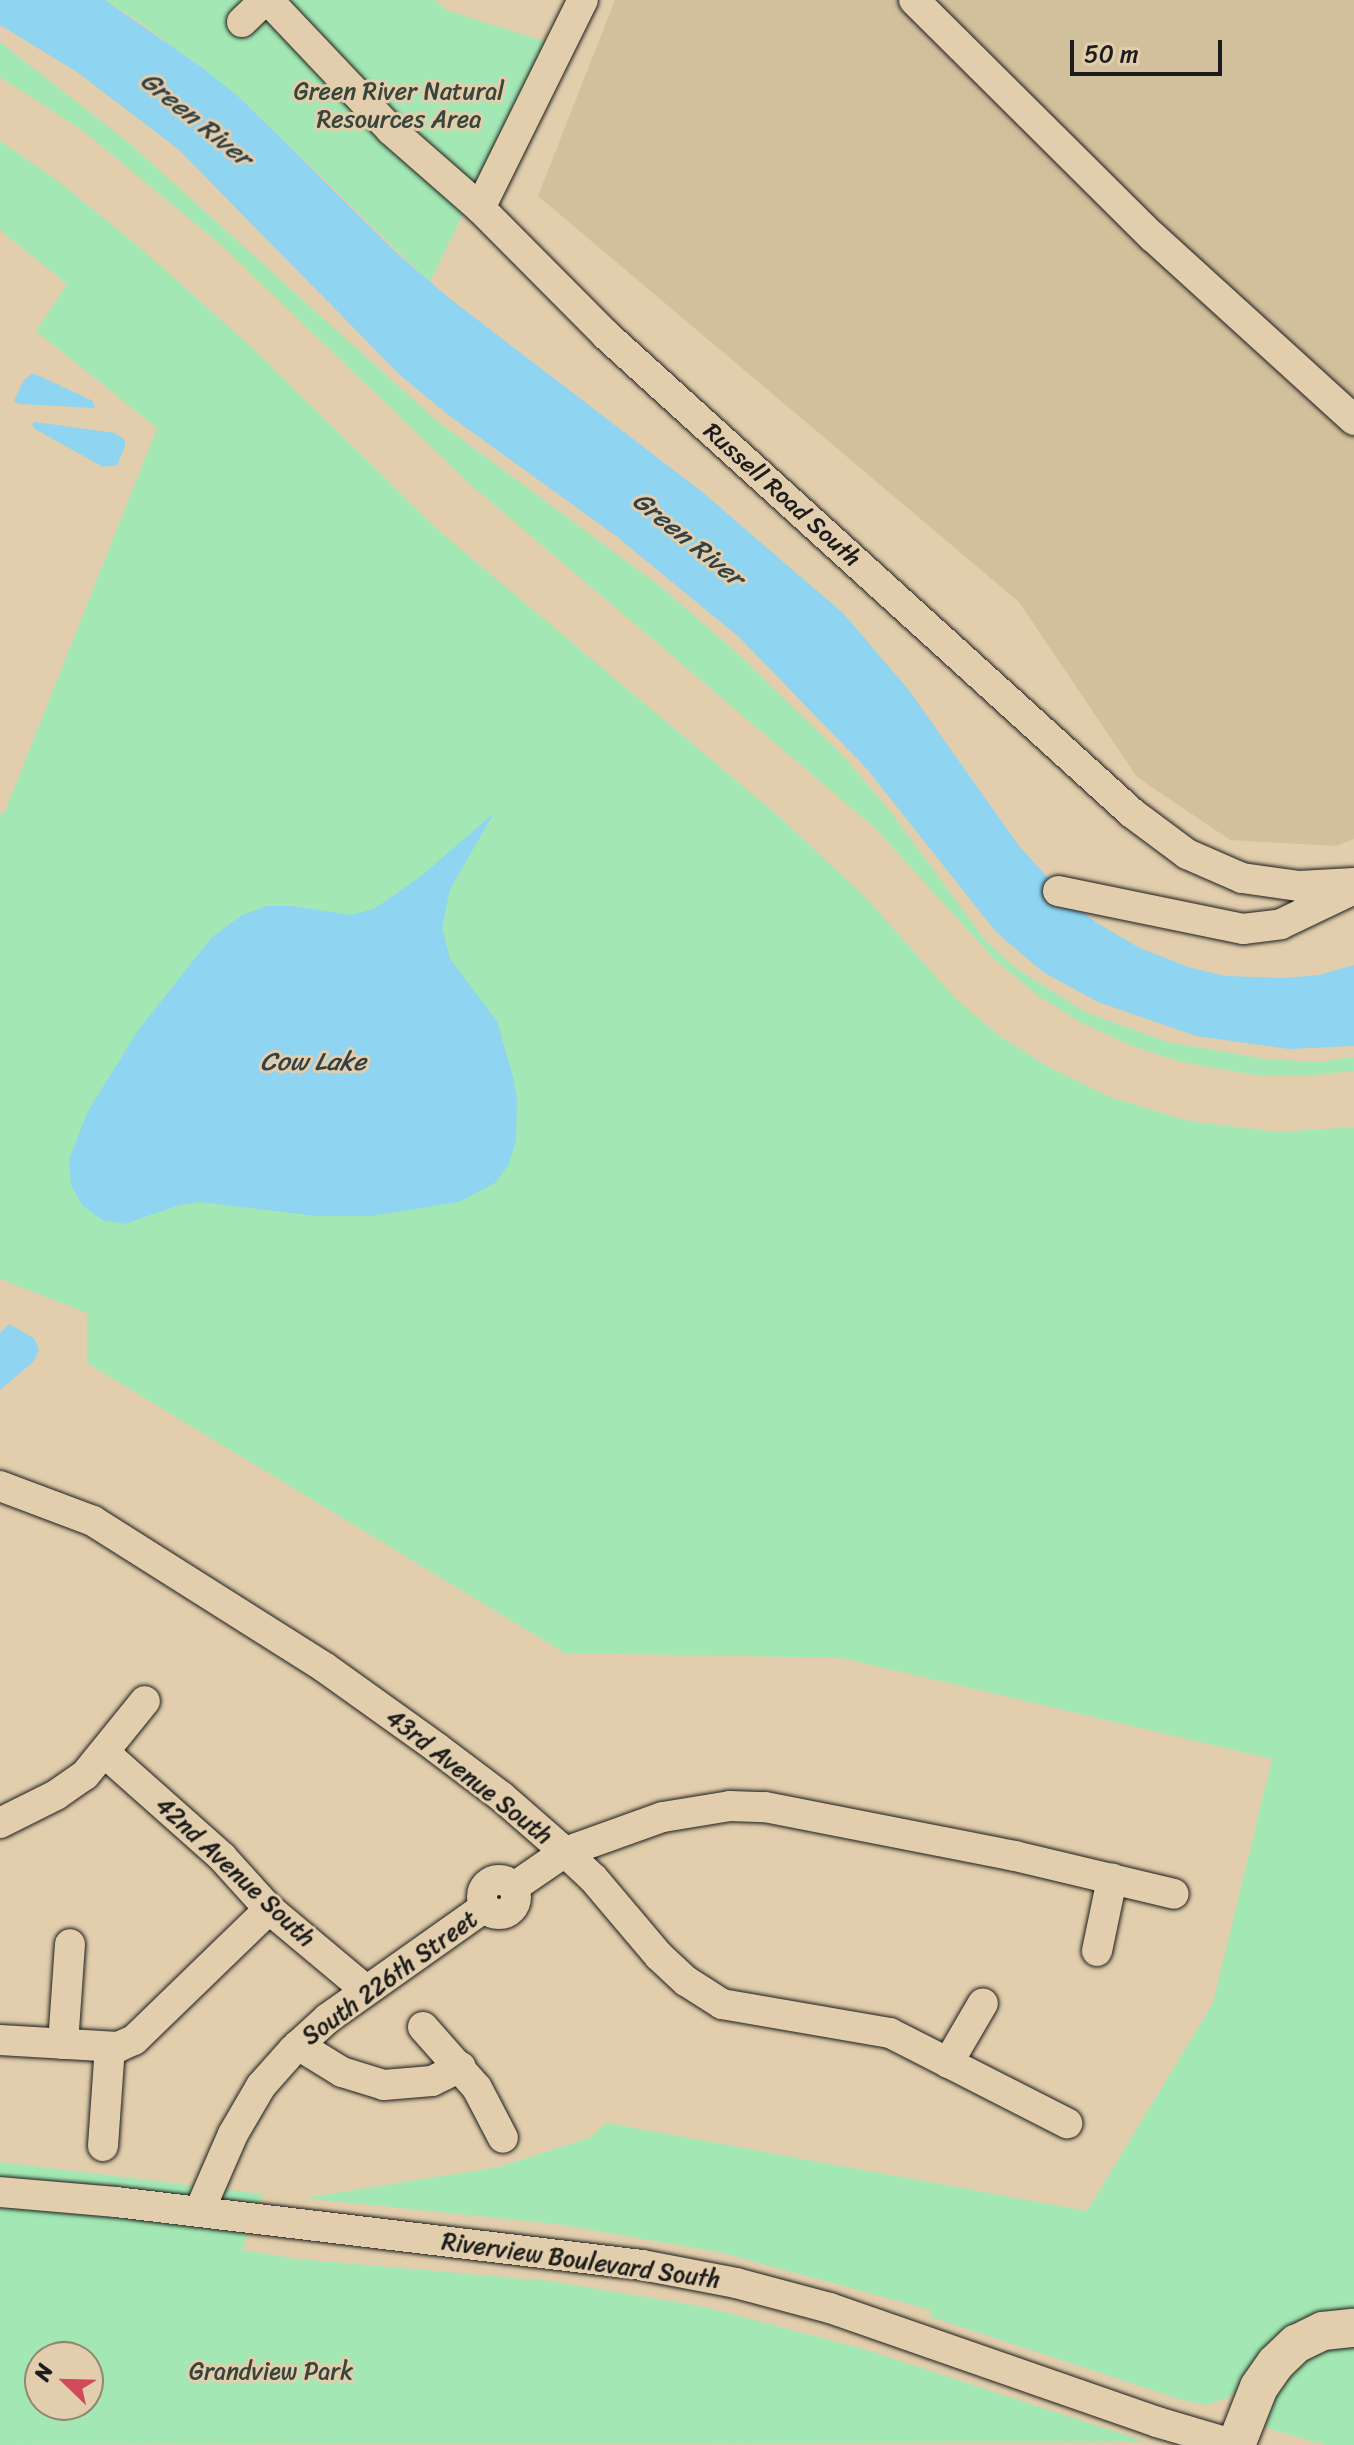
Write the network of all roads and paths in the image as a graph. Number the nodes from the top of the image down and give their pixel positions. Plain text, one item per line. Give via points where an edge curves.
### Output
1 (267, 0) edge
2 (583, 0) edge
3 (914, 0) edge
4 (242, 22) dead end
5 (480, 208) junction
6 (1354, 420) edge
7 (1354, 886) edge
8 (1058, 891) dead end
9 (0, 1486) edge
10 (145, 1701) dead end
11 (105, 1753) junction
12 (0, 1823) edge
13 (565, 1852) junction
14 (1112, 1879) junction
15 (1174, 1894) dead end
16 (269, 1909) junction
17 (70, 1944) dead end
18 (1097, 1951) dead end
19 (366, 1990) junction
20 (983, 2003) dead end
21 (423, 2027) dead end
22 (0, 2040) edge
23 (63, 2044) junction
24 (298, 2045) junction
25 (114, 2047) junction
26 (948, 2063) junction
27 (461, 2067) junction
28 (1067, 2123) dead end
29 (503, 2138) dead end
30 (103, 2146) dead end
31 (0, 2192) edge
32 (199, 2212) junction
33 (1354, 2328) edge
34 (1236, 2445) edge

1 - 4 street
1 - 5 street, Russell Road South via 391,130
2 - 5 street
3 - 6 street via 1153,237
5 - 7 street, Russell Road South via 606,335 1162,837 1242,878
7 - 8 street via 1281,924 1243,929
9 - 13 street, 43rd Avenue South via 93,1521 324,1667 502,1797
10 - 11 street
11 - 12 street via 56,1795
11 - 16 street, 42nd Avenue South via 222,1857
13 - 14 street, 43rd Avenue South via 663,1817 730,1806 765,1807
13 - 19 street, South 226th Street via 514,1887 503,1880 490,1883 482,1894 485,1907
13 - 26 street via 659,1956 722,2004 890,2033
14 - 15 street, 43rd Avenue South
14 - 18 street
16 - 19 street, 42nd Avenue South
16 - 25 street via 146,2031
17 - 23 street
19 - 24 street, South 226th Street
20 - 26 street
21 - 27 street
22 - 23 street
23 - 25 street
24 - 27 street via 342,2072 384,2085 422,2084
24 - 32 street, South 226th Street via 261,2086
25 - 30 street
26 - 28 street
27 - 29 street
31 - 32 street, Riverview Boulevard South
32 - 34 street, Riverview Boulevard South via 642,2265 736,2283 830,2308
33 - 34 main road via 1323,2331 1296,2344 1276,2363 1259,2387

